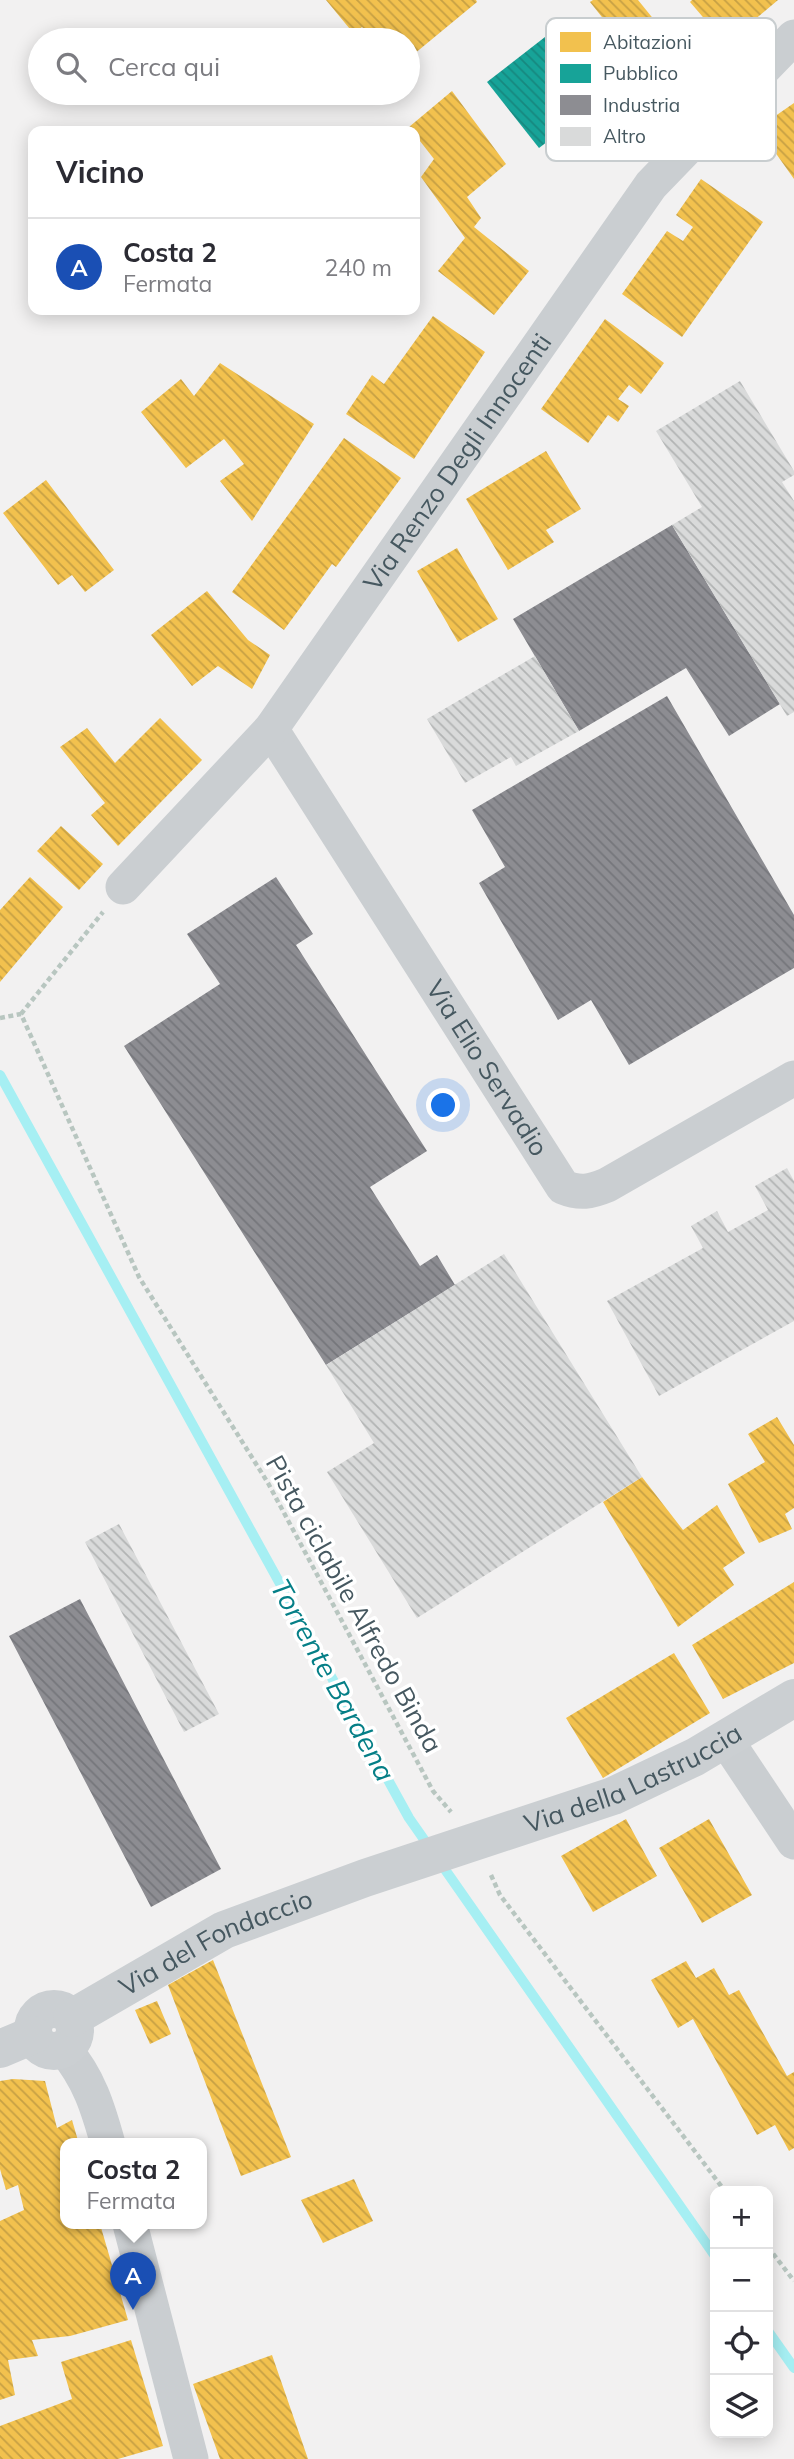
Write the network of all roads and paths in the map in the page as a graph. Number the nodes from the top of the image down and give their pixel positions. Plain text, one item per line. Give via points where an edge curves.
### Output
1 (794, 37) edge
2 (776, 56) edge
3 (675, 161) edge
4 (271, 729) junction
5 (124, 887) joint
6 (21, 1014) junction
7 (0, 1018) edge
8 (794, 1078) edge
9 (794, 1698) edge
10 (726, 1740) junction
11 (794, 1842) edge
12 (472, 1844) junction
13 (365, 1878) joint
14 (42, 2038) edge
15 (105, 2138) edge
16 (721, 2186) edge
17 (131, 2229) edge
18 (770, 2249) edge
19 (794, 2281) edge
20 (191, 2459) edge

1 - 2 street, Via Renzo Degli Innocenti
3 - 4 street, Via Renzo Degli Innocenti via 651,186
4 - 5 street, Via Renzo Degli Innocenti
4 - 8 street, Via Elio Servadio via 563,1187 589,1192 607,1185
5 - 6 path
6 - 7 path
6 - 12 path, Pista ciclabile Alfredo Binda via 139,1277 268,1483 433,1791
9 - 10 street, Via della Lastruccia
10 - 11 street
10 - 12 street, Via della Lastruccia via 613,1796
12 - 13 street, Via della Lastruccia
12 - 16 path, Pista ciclabile Alfredo Binda via 500,1895
13 - 14 street, Via del Fondaccio via 224,1930
14 - 15 street via 80,2068 94,2094
17 - 20 street
18 - 19 path

